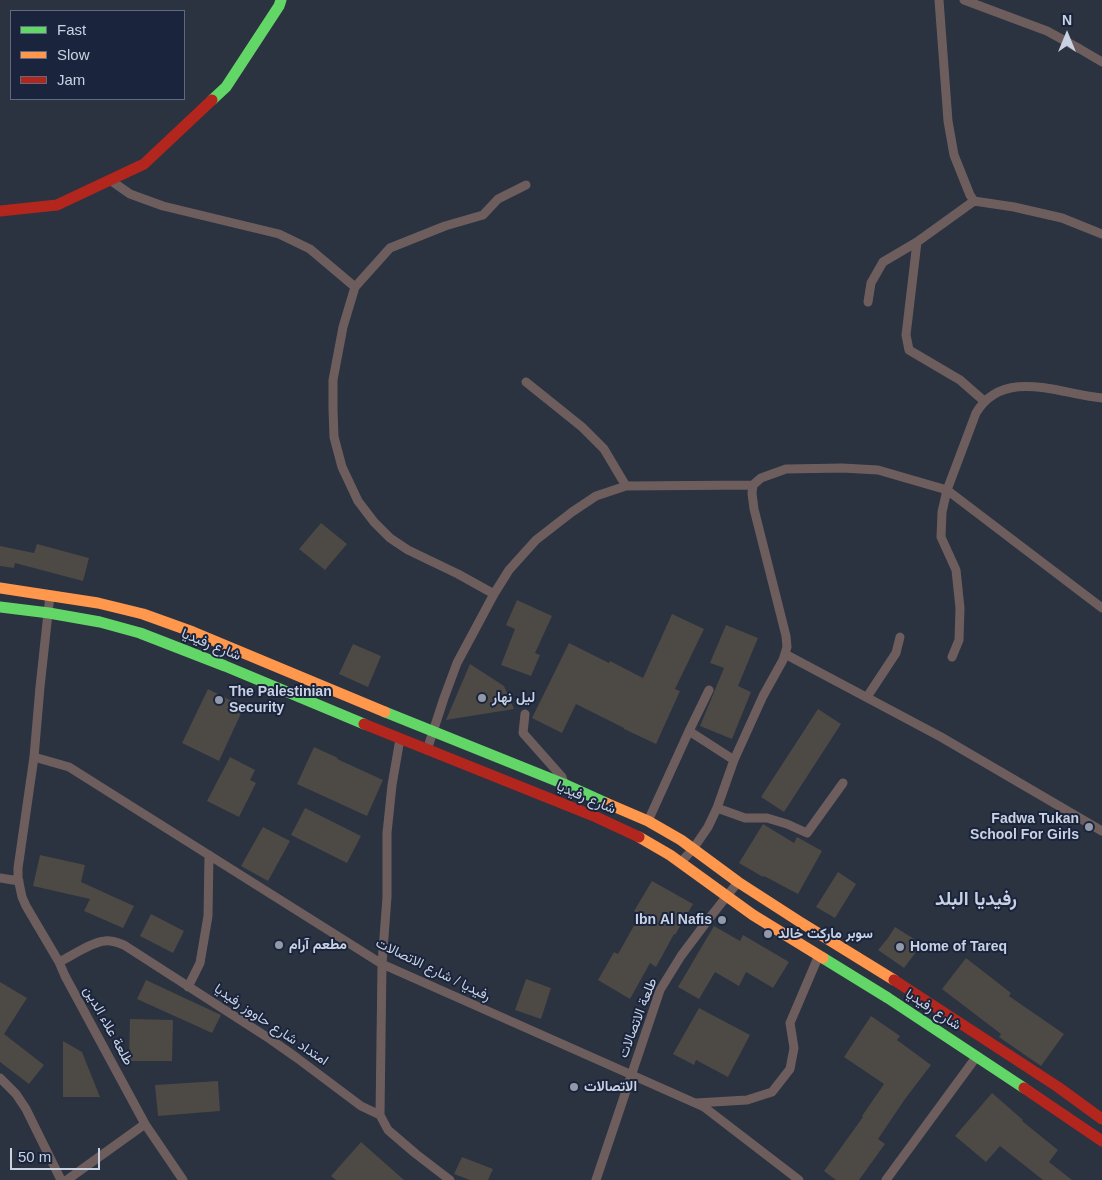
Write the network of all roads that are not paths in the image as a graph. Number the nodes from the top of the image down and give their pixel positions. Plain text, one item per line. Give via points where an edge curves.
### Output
1 (281, 0) edge
2 (939, 0) edge
3 (964, 0) edge
4 (1102, 62) edge
5 (110, 180) junction
6 (526, 185) dead end
7 (974, 201) junction
8 (0, 212) edge
9 (1102, 234) edge
10 (918, 242) junction
11 (356, 287) junction
12 (868, 302) dead end
13 (526, 382) dead end
14 (1102, 398) edge
15 (984, 401) junction
16 (754, 485) junction
17 (626, 486) junction
18 (947, 490) junction
19 (0, 588) edge
20 (494, 594) junction
21 (50, 595) junction
22 (0, 607) edge
23 (1102, 608) edge
24 (49, 613) junction
25 (900, 637) dead end
26 (785, 654) junction
27 (952, 657) dead end
28 (709, 690) dead end
29 (867, 697) junction
30 (525, 714) dead end
31 (433, 732) junction
32 (689, 732) junction
33 (400, 739) junction
34 (427, 750) junction
35 (34, 757) junction
36 (734, 760) junction
37 (843, 783) dead end
38 (564, 784) junction
39 (717, 808) junction
40 (648, 821) junction
41 (1102, 831) edge
42 (693, 849) junction
43 (209, 855) junction
44 (680, 862) junction
45 (0, 878) edge
46 (19, 881) junction
47 (738, 882) junction
48 (726, 896) junction
49 (819, 955) junction
50 (59, 962) junction
51 (382, 964) junction
52 (188, 987) junction
53 (977, 1056) junction
54 (631, 1075) junction
55 (0, 1078) edge
56 (694, 1103) junction
57 (380, 1115) junction
58 (1102, 1119) edge
59 (146, 1124) junction
60 (1102, 1142) edge
61 (61, 1180) edge
62 (67, 1180) edge
63 (183, 1180) edge
64 (450, 1180) edge
65 (596, 1180) edge
66 (799, 1180) edge
67 (886, 1180) edge

1 - 5 main road via 226,88 144,164
2 - 7 street via 948,121 954,155
3 - 4 street via 1047,31
5 - 8 main road via 57,205
5 - 11 street via 130,194 163,206 279,234 310,249
6 - 11 street via 498,199 483,215 390,248
7 - 9 street via 1062,218
7 - 10 street
10 - 12 street via 883,262 871,283
10 - 15 street via 906,335 909,350 960,380
11 - 20 street via 343,327 333,380 334,437 342,468 358,501 390,538
13 - 17 street via 604,449
14 - 15 street via 1054,388 1020,386
15 - 18 street via 976,413
16 - 17 street
16 - 18 street via 761,478 786,469 842,468 878,470
16 - 26 street via 754,508 786,636
17 - 20 street via 596,496 536,540 509,570
18 - 23 street
18 - 27 street via 941,537 956,570 960,608 958,640
19 - 21 main road, شارع رفيديا
20 - 31 street via 457,663
21 - 24 street, طلعة علاء الدين
21 - 31 main road, شارع رفيديا via 98,602 143,614
22 - 24 main road, شارع رفيديا
24 - 33 main road, شارع رفيديا via 140,633
24 - 35 street, طلعة علاء الدين
25 - 29 street via 896,653
26 - 29 street
26 - 36 street
28 - 32 street
29 - 41 street
30 - 38 street via 523,733 562,777
31 - 34 street
31 - 38 main road, شارع رفيديا
32 - 36 street
32 - 40 street
33 - 34 main road, شارع رفيديا
33 - 51 street via 387,833
34 - 44 main road, شارع رفيديا via 596,817
35 - 43 street, رفيديا / شارع الاتصالات via 69,767
35 - 46 street, طلعة علاء الدين via 18,868
36 - 39 street
37 - 39 street via 807,833 766,818 746,818
38 - 40 main road, شارع رفيديا
39 - 42 street
40 - 42 main road, شارع رفيديا
42 - 44 street
42 - 47 main road, شارع رفيديا
43 - 51 street, رفيديا / شارع الاتصالات
43 - 52 street via 208,916 200,963
44 - 48 main road, شارع رفيديا
45 - 46 street
46 - 50 street, طلعة علاء الدين via 26,906
47 - 48 street, طلعة الاتصالات
47 - 58 main road, شارع رفيديا via 882,972
48 - 49 main road, شارع رفيديا
48 - 54 street, طلعة الاتصالات via 660,990
49 - 53 main road, شارع رفيديا
49 - 56 street via 790,1023 794,1048 790,1069 772,1092 747,1100
50 - 52 street, امتداد شارع حاووز رفيديا via 96,943 111,941 124,945
50 - 59 street, طلعة علاء الدين
51 - 54 street, رفيديا / شارع الاتصالات
51 - 57 street
52 - 57 street, امتداد شارع حاووز رفيديا via 298,1058 361,1106
53 - 60 main road, شارع رفيديا
53 - 67 street
54 - 56 street, رفيديا / شارع الاتصالات
54 - 65 street, طلعة الاتصالات
55 - 61 street via 26,1109
56 - 66 street, رفيديا / شارع الاتصالات via 704,1107
57 - 64 street, امتداد شارع حاووز رفيديا via 388,1130
59 - 62 street
59 - 63 street, طلعة علاء الدين

